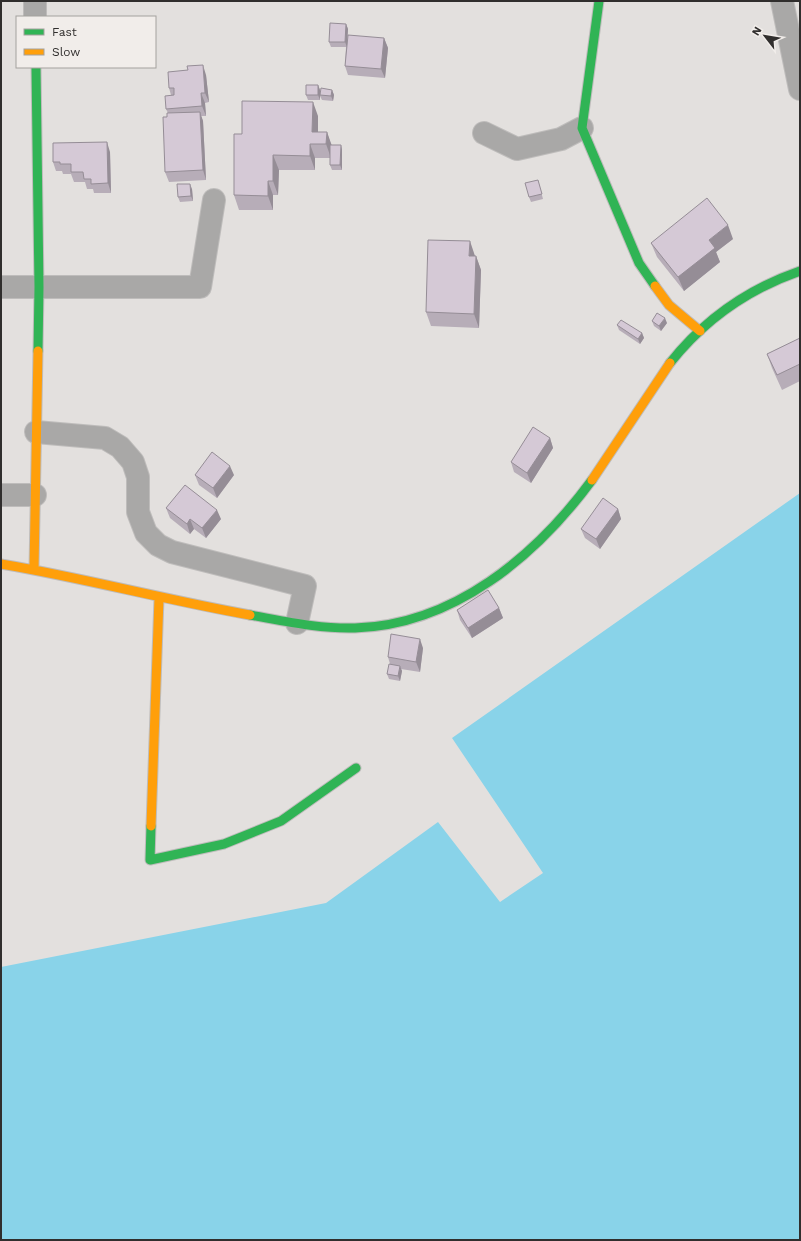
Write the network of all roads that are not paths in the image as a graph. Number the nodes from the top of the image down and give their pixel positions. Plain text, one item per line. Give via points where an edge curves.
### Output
1 (35, 1) edge
2 (599, 1) edge
3 (782, 1) edge
4 (35, 16) edge
5 (36, 68) edge
6 (800, 89) edge
7 (582, 128) junction
8 (484, 134) dead end
9 (214, 200) dead end
10 (800, 271) edge
11 (1, 287) edge
12 (39, 287) junction
13 (700, 331) junction
14 (36, 432) junction
15 (1, 494) edge
16 (35, 495) junction
17 (1, 564) edge
18 (34, 569) junction
19 (159, 598) junction
20 (298, 623) junction
21 (356, 768) dead end

1 - 4 street
2 - 7 street
3 - 6 street
5 - 12 street
7 - 8 street via 561,139 516,149
7 - 13 street via 639,263 669,305
9 - 12 street via 200,287
10 - 13 street via 782,276 739,300
11 - 12 street
12 - 14 street
13 - 20 street via 671,362 582,495 521,560 476,592 425,615 372,626 317,627
14 - 16 street
14 - 20 street via 104,438 120,448 133,462 138,477 138,512 146,533 158,545 172,552 305,586
15 - 16 street
16 - 18 street
17 - 18 street
18 - 19 street
19 - 20 street
19 - 21 street via 150,860 224,844 281,821

